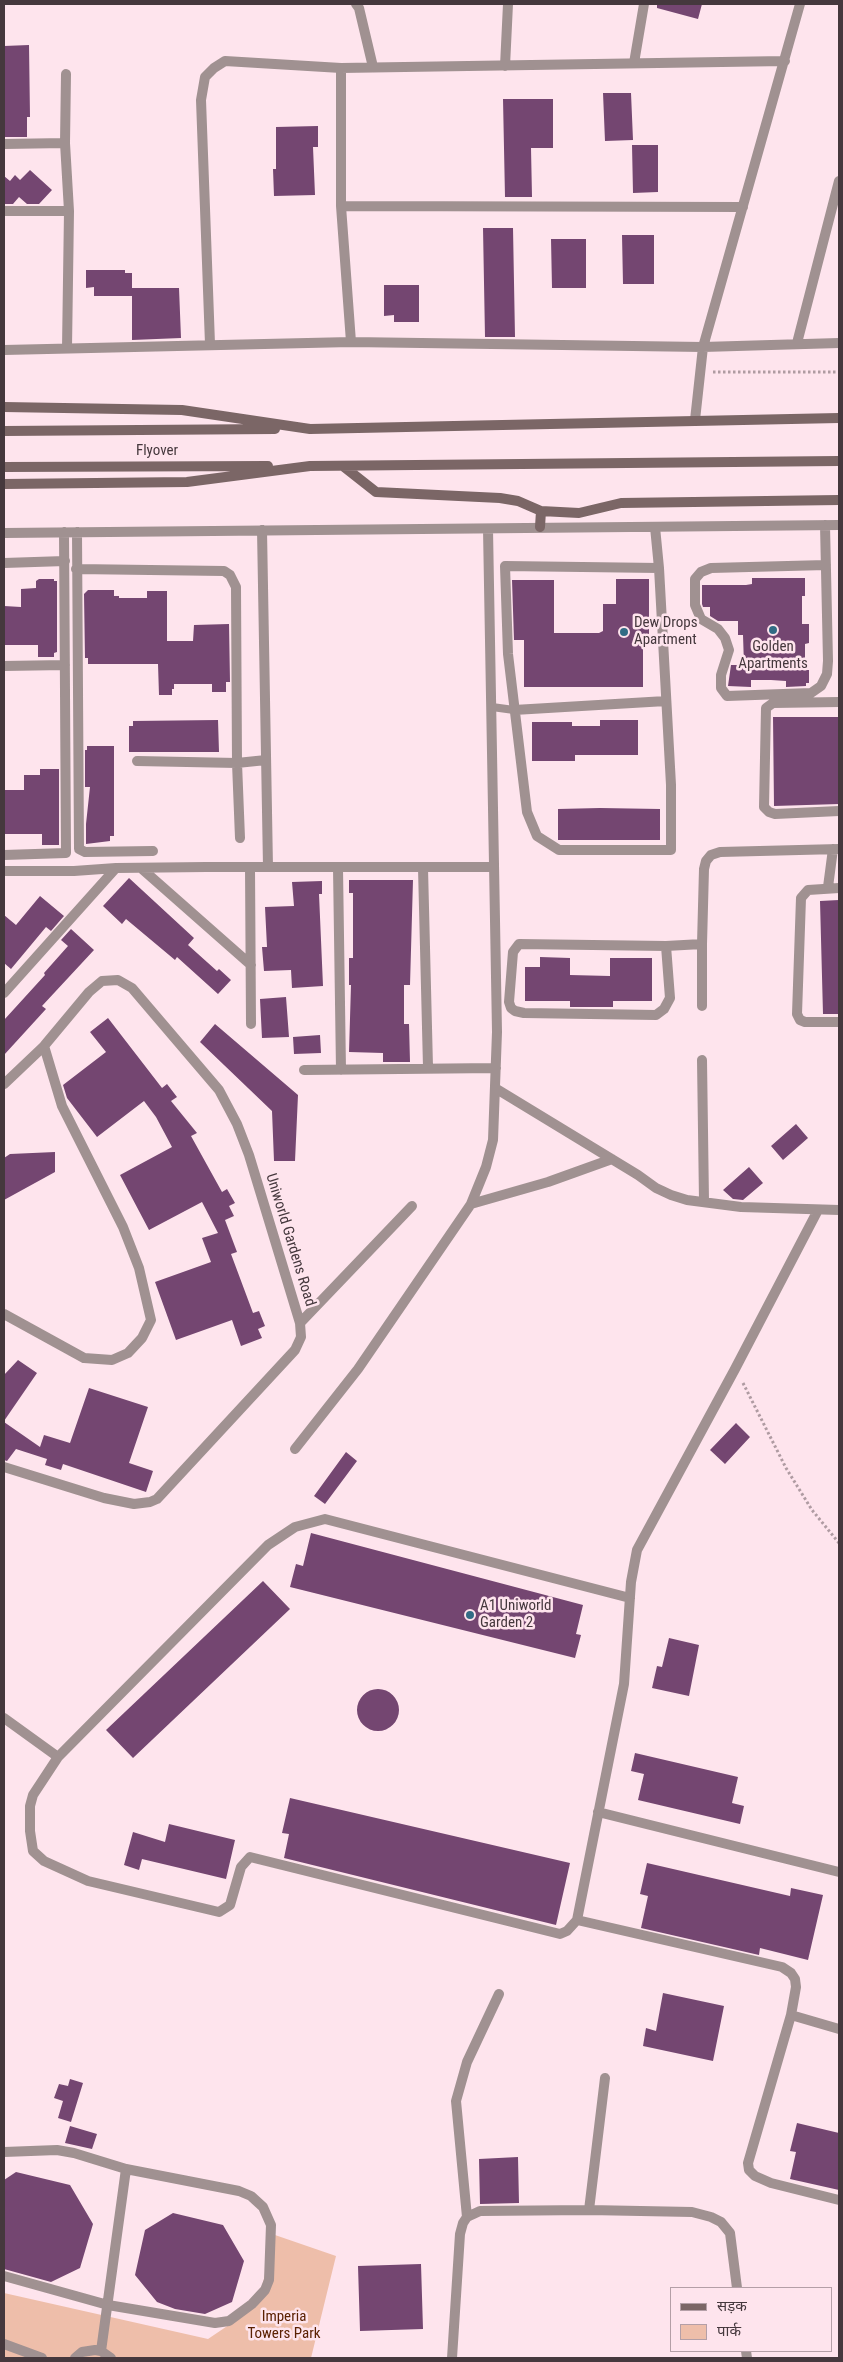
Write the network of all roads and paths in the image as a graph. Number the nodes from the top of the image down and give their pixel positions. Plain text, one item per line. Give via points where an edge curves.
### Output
1 (356, 4) edge
2 (508, 4) edge
3 (644, 4) edge
4 (800, 4) edge
5 (785, 61) junction
6 (634, 63) junction
7 (505, 66) junction
8 (373, 67) junction
9 (341, 68) junction
10 (66, 74) dead end
11 (65, 143) junction
12 (4, 144) edge
13 (839, 181) edge
14 (836, 204) edge
15 (342, 206) junction
16 (743, 207) junction
17 (4, 211) edge
18 (69, 211) junction
19 (351, 342) junction
20 (797, 343) junction
21 (839, 343) edge
22 (210, 344) junction
23 (703, 347) junction
24 (67, 348) junction
25 (4, 350) edge
26 (700, 372) junction
27 (839, 372) edge
28 (4, 407) edge
29 (839, 418) edge
30 (695, 420) junction
31 (310, 429) junction
32 (4, 431) edge
33 (839, 461) edge
34 (310, 466) junction
35 (344, 466) junction
36 (4, 467) edge
37 (4, 484) edge
38 (839, 500) edge
39 (540, 511) junction
40 (825, 525) junction
41 (839, 525) edge
42 (540, 527) junction
43 (655, 527) junction
44 (488, 529) junction
45 (262, 530) junction
46 (64, 532) junction
47 (77, 532) junction
48 (4, 533) edge
49 (65, 561) junction
50 (4, 563) edge
51 (826, 565) junction
52 (659, 568) junction
53 (76, 569) junction
54 (65, 665) junction
55 (4, 666) edge
56 (666, 701) junction
57 (839, 702) edge
58 (492, 707) junction
59 (514, 710) junction
60 (266, 760) junction
61 (137, 761) dead end
62 (237, 762) junction
63 (839, 811) edge
64 (240, 838) dead end
65 (836, 849) edge
66 (153, 851) dead end
67 (4, 855) edge
68 (250, 867) junction
69 (116, 868) junction
70 (141, 868) junction
71 (268, 868) junction
72 (338, 868) junction
73 (423, 868) junction
74 (493, 868) junction
75 (9, 870) edge
76 (4, 880) edge
77 (828, 887) junction
78 (839, 888) edge
79 (702, 944) junction
80 (666, 946) junction
81 (251, 965) junction
82 (4, 993) edge
83 (702, 1006) dead end
84 (839, 1022) edge
85 (251, 1024) dead end
86 (44, 1046) junction
87 (702, 1060) dead end
88 (428, 1067) junction
89 (496, 1068) junction
90 (304, 1070) dead end
91 (342, 1070) junction
92 (4, 1084) edge
93 (496, 1088) junction
94 (612, 1160) junction
95 (704, 1201) junction
96 (471, 1204) junction
97 (412, 1206) dead end
98 (818, 1210) junction
99 (839, 1210) edge
100 (4, 1314) edge
101 (300, 1322) junction
102 (736, 1369) junction
103 (295, 1450) dead end
104 (4, 1467) edge
105 (839, 1544) edge
106 (630, 1598) junction
107 (4, 1718) edge
108 (58, 1757) junction
109 (598, 1812) junction
110 (839, 1872) edge
111 (577, 1920) junction
112 (499, 1994) dead end
113 (791, 2015) junction
114 (839, 2030) edge
115 (605, 2078) dead end
116 (4, 2152) edge
117 (126, 2169) junction
118 (839, 2200) edge
119 (589, 2210) junction
120 (467, 2216) junction
121 (4, 2276) edge
122 (738, 2287) edge
123 (108, 2305) junction
124 (4, 2344) edge
125 (101, 2351) junction
126 (42, 2358) edge
127 (75, 2358) edge
128 (111, 2358) edge
129 (452, 2358) edge

1 - 8 street
2 - 7 street
3 - 6 street
4 - 5 street
5 - 6 street
5 - 16 street
6 - 7 street
7 - 8 street
8 - 9 street
9 - 15 street
9 - 22 street via 225,61 205,77 202,100
10 - 11 street
11 - 12 street
11 - 18 street
13 - 14 street
14 - 20 street
15 - 16 street
15 - 19 street
16 - 23 street
17 - 18 street
18 - 24 street
19 - 22 street
19 - 23 street
20 - 21 street
20 - 23 street
22 - 24 street
23 - 26 street
24 - 25 street
26 - 27 path
26 - 30 street
28 - 31 main road via 182,410
29 - 30 main road
30 - 31 main road
31 - 32 main road, Flyover
33 - 35 main road
34 - 35 main road
34 - 36 main road, Flyover
34 - 37 main road via 187,482
35 - 39 main road via 376,492 500,498 518,501
38 - 39 main road via 621,503 579,513
39 - 42 main road
40 - 41 street
40 - 43 street
40 - 51 street
42 - 43 street
42 - 44 street
43 - 52 street
44 - 45 street
44 - 58 street
45 - 47 street
45 - 60 street
46 - 47 street
46 - 48 street
46 - 49 street
47 - 53 street
49 - 50 street
49 - 54 street
51 - 51 street via 828,662 821,686 811,693 727,696 721,688 721,675 729,650 718,629 701,619 695,605 695,579 711,568
52 - 56 street
52 - 59 street via 505,566
53 - 62 street via 224,571 230,575 236,587
53 - 66 street via 79,849 84,852
54 - 55 street
54 - 67 street via 66,853
56 - 59 street
56 - 59 street via 671,850 560,850 537,836 527,812
57 - 63 street via 773,703 766,708 764,807 776,814
58 - 59 lane
58 - 74 street
60 - 62 street
60 - 71 street
61 - 62 street
62 - 64 street
65 - 77 street
65 - 79 street via 720,852 711,855 704,869
68 - 70 street
68 - 71 street
68 - 81 street
69 - 70 street
69 - 75 street
69 - 82 street
70 - 81 street
71 - 72 street
72 - 73 street
72 - 91 street
73 - 74 street
73 - 88 street
74 - 89 street
75 - 76 street
77 - 78 street
77 - 84 street via 808,890 801,898 797,1014 805,1022
79 - 80 street
79 - 83 street
80 - 80 street via 518,944 513,952 511,1008 524,1013 656,1015 670,998
81 - 85 street
86 - 92 street, Uniworld Gardens Road
86 - 100 street via 62,1106 123,1228 138,1268 151,1320 142,1338 128,1353 112,1360 84,1358
86 - 101 street, Uniworld Gardens Road via 102,981 118,980 132,988 219,1090 237,1124
87 - 95 street
88 - 89 street
88 - 91 street
89 - 93 street
90 - 91 street
93 - 94 street
93 - 96 street via 493,1140
94 - 95 street via 656,1188 687,1200
94 - 96 street
95 - 98 street via 742,1207
96 - 103 street via 358,1369
97 - 101 street
98 - 99 street
98 - 102 street
101 - 104 street, Uniworld Gardens Road via 301,1337 295,1350 157,1499 126,1503
102 - 105 path via 786,1468 812,1510
102 - 106 street via 637,1550
106 - 108 street via 325,1519 295,1527 268,1545
106 - 109 street via 624,1684
107 - 108 street
108 - 111 street via 33,1795 30,1806 33,1850 44,1861 88,1881 219,1912 230,1905 241,1867 250,1857 560,1934 567,1932
109 - 110 street
109 - 111 street
111 - 113 street via 782,1967 795,1979
112 - 120 street via 467,2062 456,2101
113 - 114 street
113 - 118 street via 749,2158 750,2170 771,2183
115 - 119 street
116 - 117 street via 57,2150
117 - 123 street
117 - 123 street via 240,2191 251,2196 263,2207 271,2225 269,2280 265,2290 252,2304 229,2321 215,2323
119 - 120 street via 480,2211
119 - 122 street via 692,2212 721,2222 730,2233
120 - 129 street via 460,2234
121 - 123 street
123 - 125 street
124 - 126 street
125 - 127 street via 88,2350
125 - 128 street

